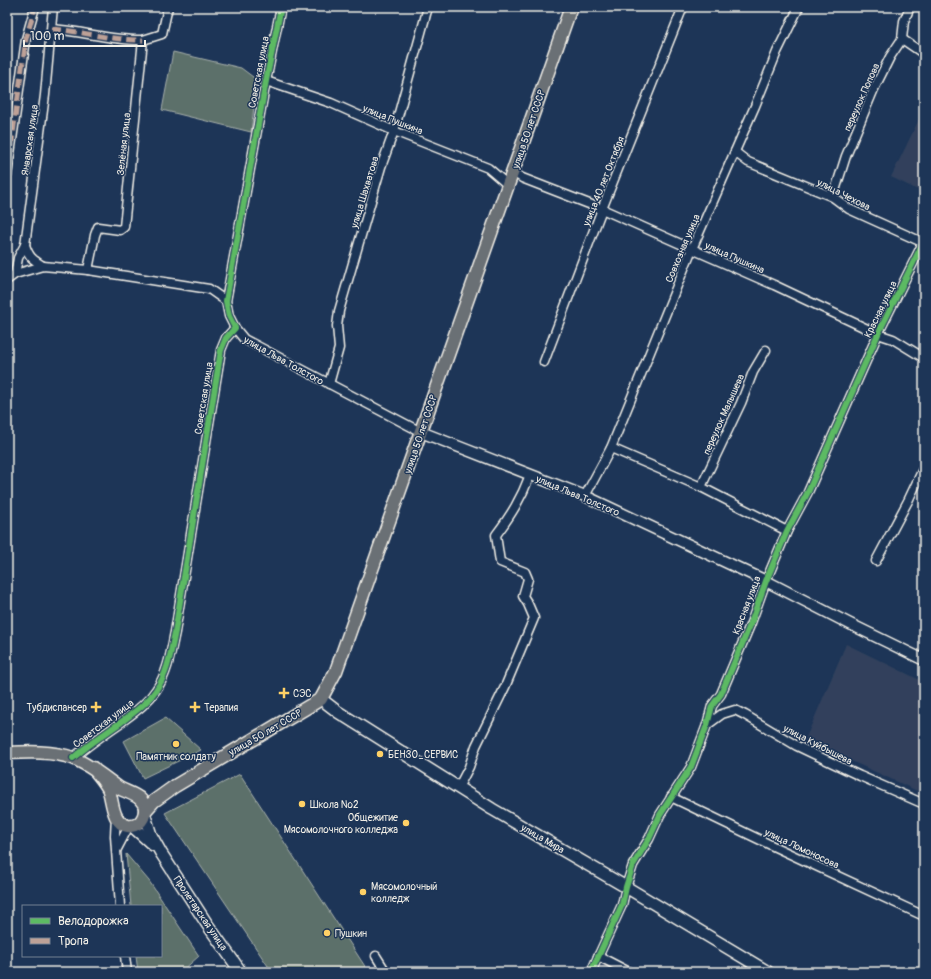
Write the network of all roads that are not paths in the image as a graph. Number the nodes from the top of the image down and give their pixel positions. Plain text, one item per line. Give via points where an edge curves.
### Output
1 (35, 7) edge
2 (53, 7) edge
3 (168, 7) edge
4 (281, 7) edge
5 (428, 7) edge
6 (571, 7) edge
7 (683, 7) edge
8 (799, 7) edge
9 (910, 7) edge
10 (52, 29) junction
11 (902, 39) junction
12 (143, 40) junction
13 (924, 54) edge
14 (266, 81) junction
15 (394, 131) junction
16 (734, 152) junction
17 (513, 172) junction
18 (7, 176) edge
19 (508, 185) junction
20 (833, 197) junction
21 (602, 209) junction
22 (924, 243) edge
23 (25, 245) junction
24 (692, 249) junction
25 (43, 266) junction
26 (88, 270) junction
27 (15, 274) junction
28 (7, 280) edge
29 (226, 301) junction
30 (235, 328) junction
31 (878, 334) junction
32 (766, 350) dead end
33 (924, 358) edge
34 (544, 362) dead end
35 (329, 384) junction
36 (421, 432) junction
37 (611, 448) junction
38 (924, 467) edge
39 (530, 475) junction
40 (701, 487) junction
41 (585, 496) junction
42 (787, 531) junction
43 (876, 561) dead end
44 (766, 581) junction
45 (924, 660) edge
46 (322, 699) junction
47 (707, 725) junction
48 (7, 753) edge
49 (73, 758) junction
50 (93, 768) junction
51 (175, 786) junction
52 (458, 788) junction
53 (136, 796) junction
54 (671, 797) junction
55 (924, 804) edge
56 (145, 813) junction
57 (115, 814) junction
58 (130, 826) junction
59 (116, 852) junction
60 (161, 853) junction
61 (626, 887) junction
62 (120, 905) edge
63 (924, 916) edge
64 (376, 956) dead end
65 (598, 956) junction
66 (125, 957) edge
67 (127, 972) edge
68 (241, 972) edge
69 (386, 972) edge
70 (591, 972) edge
71 (629, 972) edge
72 (768, 972) edge

1 - 18 street via 26,39
2 - 10 street, Январская улица
3 - 12 street via 162,34
4 - 14 street, Советская улица
5 - 15 street, улица Шахватова
6 - 17 main road, улица 50 лет СССР
7 - 21 street, улица 40 лет Октября
8 - 16 street, Совхозная улица
9 - 11 street, переулок Попова via 904,21
10 - 12 street
10 - 23 street, Январская улица
11 - 13 street
11 - 20 street, переулок Попова via 874,89 846,156
12 - 26 street, Зелёная улица via 124,227 120,230 98,227
14 - 15 street, улица Пушкина via 331,104
14 - 29 street, Советская улица
15 - 19 street, улица Пушкина via 488,168
15 - 35 street, улица Шахватова via 339,311 339,348
16 - 20 street, улица Чехова via 748,162
16 - 24 street, Совхозная улица
17 - 19 main road, улица 50 лет СССР
17 - 21 street, улица Пушкина via 522,178
19 - 36 main road, улица 50 лет СССР
20 - 22 street, улица Чехова via 849,209
21 - 24 street, улица Пушкина
21 - 34 street, улица 40 лет Октября
22 - 31 street, Красная улица
23 - 25 street via 28,255
23 - 27 street, Январская улица via 18,258
24 - 31 street, улица Пушкина
24 - 37 street, Совхозная улица
25 - 26 street
25 - 27 street
26 - 29 street via 209,289
27 - 28 street
29 - 30 street, Советская улица
30 - 35 street, улица Льва Толстого via 244,340
30 - 49 street, Советская улица via 226,338 221,350 175,632 164,676 140,708
31 - 33 street, улица Пушкина via 893,339
31 - 42 street, Красная улица via 808,492
32 - 40 street, переулок Малышева via 753,372
35 - 36 street, улица Льва Толстого
36 - 39 street, улица Льва Толстого
36 - 46 main road, улица 50 лет СССР via 349,638
37 - 40 street
37 - 41 street, Совхозная улица
38 - 43 street
39 - 41 street, улица Льва Толстого
39 - 52 street via 512,513 496,535 500,562 525,572 528,579 523,596 534,618
40 - 42 street
41 - 44 street, улица Льва Толстого
42 - 44 street, Красная улица
44 - 45 street, улица Льва Толстого
44 - 47 street, Красная улица via 721,694 712,706
46 - 51 main road, улица 50 лет СССР
46 - 52 main road, улица Мира via 338,712
47 - 54 street, Красная улица via 691,766
47 - 55 street, улица Куйбышева via 722,714 735,710 797,746
48 - 49 main road via 52,754
49 - 50 main road
50 - 53 main road via 123,791
50 - 57 main road via 108,787
51 - 53 main road via 151,795
51 - 56 main road via 154,801
52 - 61 main road, улица Мира
53 - 56 main road via 144,803
53 - 57 main road via 126,796 118,800
54 - 61 street, Красная улица via 633,865
54 - 63 street, улица Ломоносова
56 - 58 main road via 140,822
56 - 60 main road via 151,835
57 - 58 main road via 121,823
57 - 59 street
58 - 59 street
58 - 60 main road via 147,838
59 - 62 street
60 - 68 main road, Пролетарская улица
61 - 65 street, Красная улица via 622,905
61 - 72 main road, улица Мира
64 - 69 street
65 - 70 street, Красная улица
65 - 71 street
66 - 67 street

